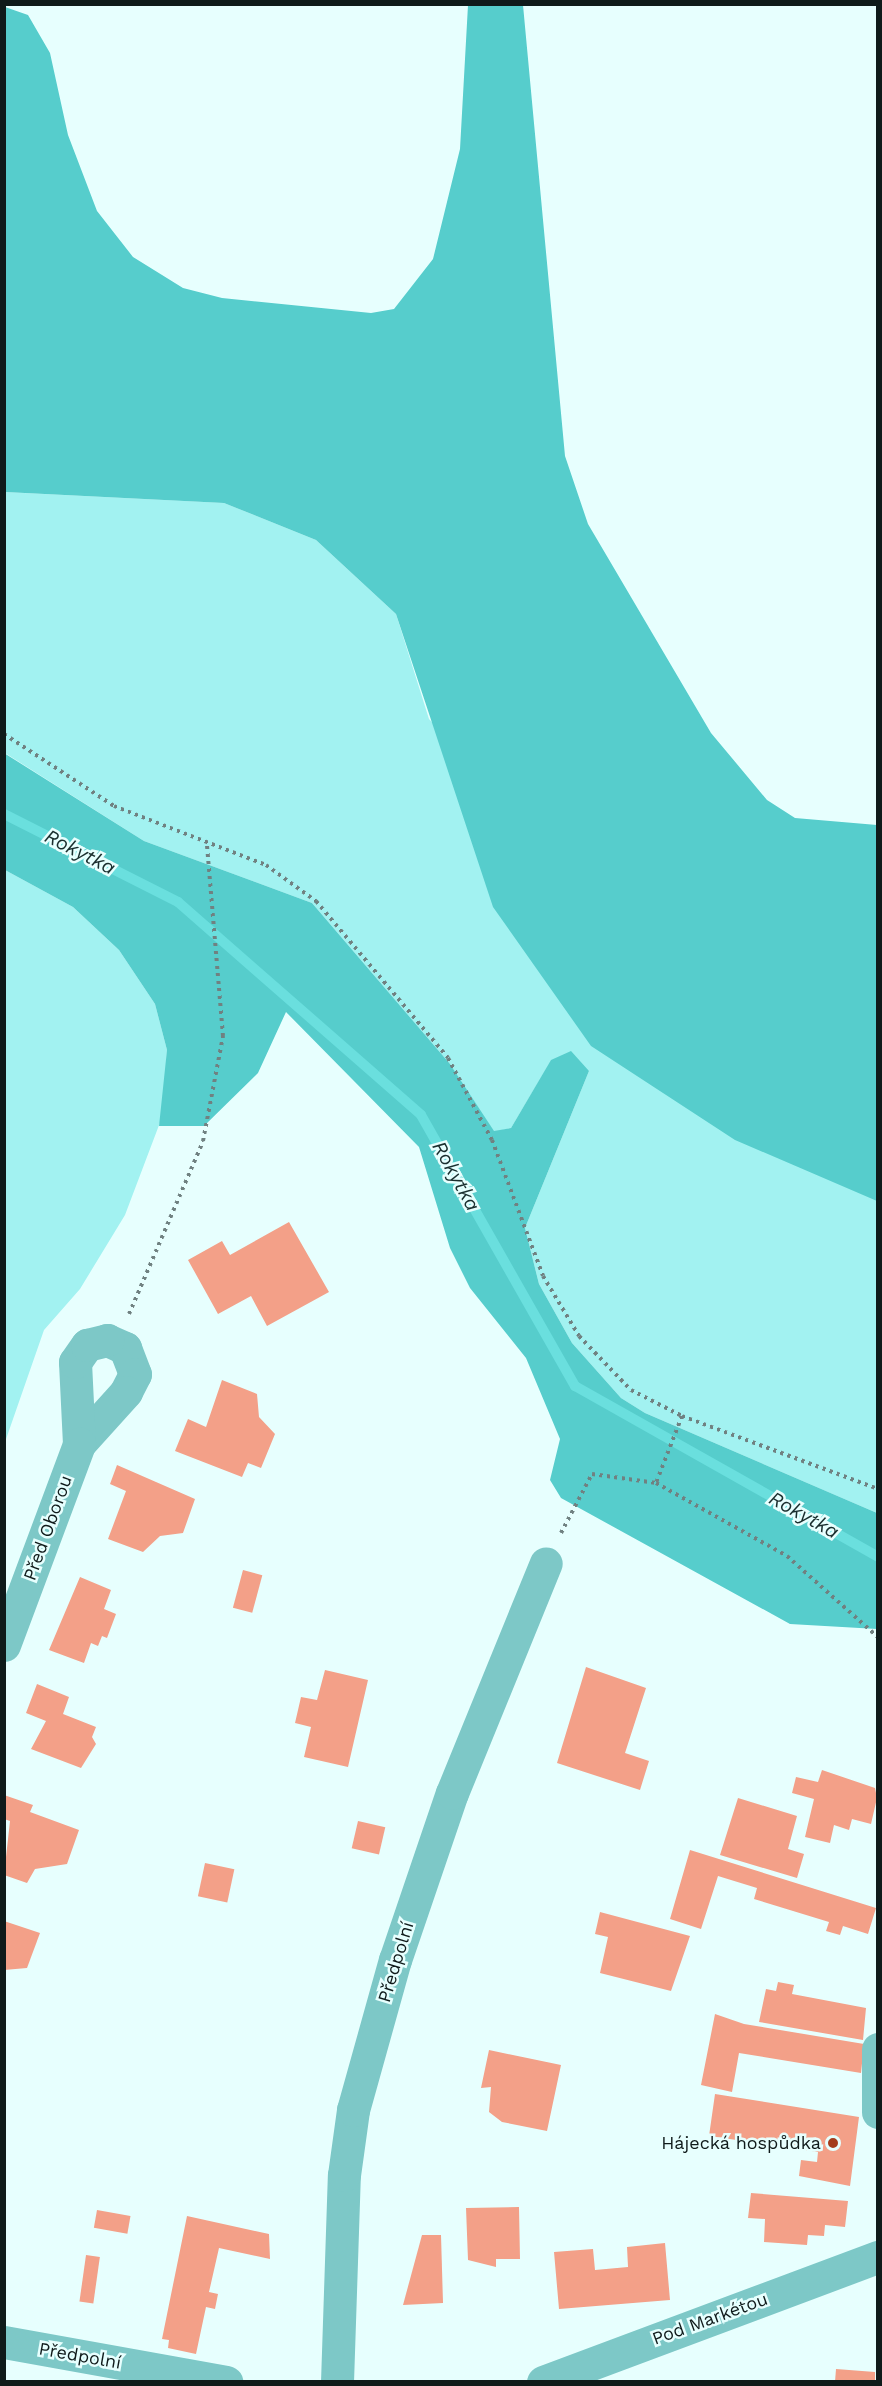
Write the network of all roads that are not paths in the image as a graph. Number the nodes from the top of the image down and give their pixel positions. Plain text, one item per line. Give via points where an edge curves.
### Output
1 (78, 1444) junction
2 (546, 1563) road end
3 (4, 1645) edge
4 (878, 2049) edge
5 (878, 2112) edge
6 (878, 2257) edge
7 (4, 2342) edge
8 (226, 2382) edge
9 (337, 2382) edge
10 (543, 2382) edge

1 - 1 street via 75,1362 87,1345 117,1342 131,1355 132,1384
1 - 3 street, Před Oborou
2 - 9 street, Předpolní via 452,1793 395,1960 353,2110 344,2175
4 - 5 street
6 - 10 street, Pod Markétou
7 - 8 street, Předpolní

